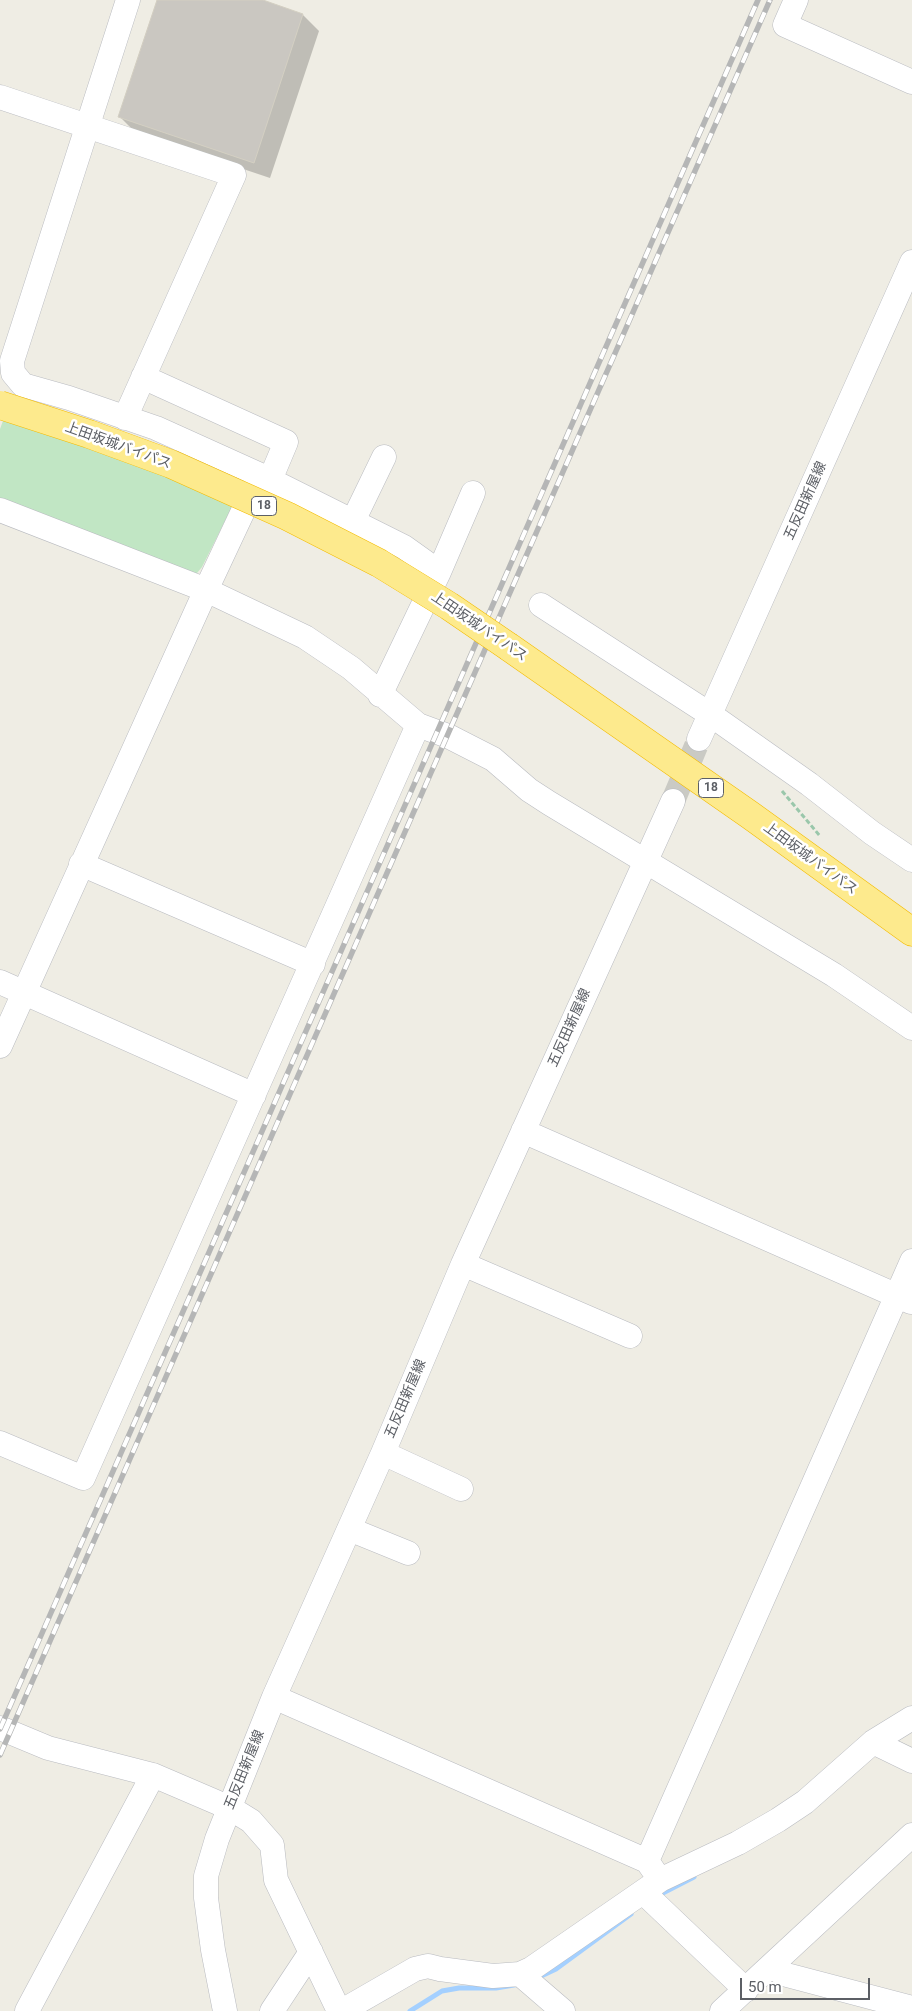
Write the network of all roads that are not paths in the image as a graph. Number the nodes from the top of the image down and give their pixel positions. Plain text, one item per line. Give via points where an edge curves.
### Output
1 (128, 0) edge
2 (796, 0) edge
3 (912, 82) edge
4 (0, 97) edge
5 (87, 126) junction
6 (910, 270) edge
7 (6, 375) edge
8 (143, 377) junction
9 (0, 405) edge
10 (125, 418) junction
11 (384, 457) dead end
12 (265, 477) junction
13 (474, 493) dead end
14 (0, 510) edge
15 (353, 521) junction
16 (439, 572) junction
17 (206, 590) junction
18 (541, 605) dead end
19 (380, 695) junction
20 (711, 715) junction
21 (418, 726) junction
22 (699, 740) tunnel mouth
23 (673, 801) tunnel mouth
24 (912, 860) edge
25 (646, 861) junction
26 (81, 864) junction
27 (912, 932) edge
28 (313, 964) junction
29 (0, 982) edge
30 (24, 994) junction
31 (912, 1028) edge
32 (0, 1046) edge
33 (254, 1095) junction
34 (523, 1131) junction
35 (912, 1261) edge
36 (463, 1264) junction
37 (905, 1299) edge
38 (630, 1336) dead end
39 (0, 1443) edge
40 (383, 1454) junction
41 (461, 1489) dead end
42 (349, 1529) junction
43 (408, 1553) dead end
44 (274, 1697) junction
45 (912, 1718) edge
46 (0, 1728) edge
47 (879, 1745) junction
48 (912, 1761) edge
49 (152, 1775) junction
50 (230, 1808) junction
51 (912, 1835) edge
52 (650, 1878) junction
53 (311, 1952) junction
54 (772, 1966) junction
55 (525, 1979) junction
56 (746, 1990) junction
57 (912, 2008) edge
58 (28, 2011) edge
59 (225, 2011) edge
60 (272, 2011) edge
61 (340, 2011) edge
62 (563, 2011) edge
63 (722, 2011) edge

1 - 5 street
2 - 3 street via 785,25
4 - 5 street
5 - 7 street
5 - 8 street via 234,175
6 - 20 street, 五反田新屋線
7 - 10 street via 23,385
8 - 10 street
8 - 12 street via 286,442
9 - 27 highway, 上田坂城バイパス / 18, bridge via 171,464 288,516 379,563 449,606
10 - 12 street via 156,428
11 - 15 street
12 - 15 street
12 - 17 street
13 - 16 street
14 - 17 street
15 - 16 street via 404,548
16 - 19 street
17 - 19 street via 305,637 351,668
17 - 26 street
18 - 20 street
19 - 21 street
20 - 22 street, 五反田新屋線
20 - 24 street
21 - 25 street via 448,736 493,759 529,790
21 - 28 street
23 - 25 street, 五反田新屋線
25 - 31 street via 834,975
25 - 34 street, 五反田新屋線
26 - 28 street
26 - 30 street
28 - 33 street
29 - 30 street
30 - 32 street
30 - 33 street
33 - 39 street via 84,1478
34 - 36 street, 五反田新屋線
34 - 37 street
35 - 37 street
36 - 38 street
36 - 40 street, 五反田新屋線
37 - 52 street
40 - 41 street
40 - 42 street, 五反田新屋線
42 - 43 street
42 - 44 street, 五反田新屋線
44 - 50 street, 五反田新屋線
44 - 52 street
45 - 47 street
46 - 49 street via 48,1748
47 - 48 street
47 - 52 street via 778,1820 738,1843
49 - 50 street
49 - 58 street
50 - 53 street via 251,1821 272,1845 276,1880
50 - 59 street, 五反田新屋線 via 206,1876 208,1921
51 - 54 street
52 - 55 street via 531,1969
52 - 56 street
53 - 60 street
53 - 61 street
54 - 56 street
54 - 57 street via 782,1974
55 - 61 street via 428,1966 415,1969
55 - 62 street
56 - 63 street

